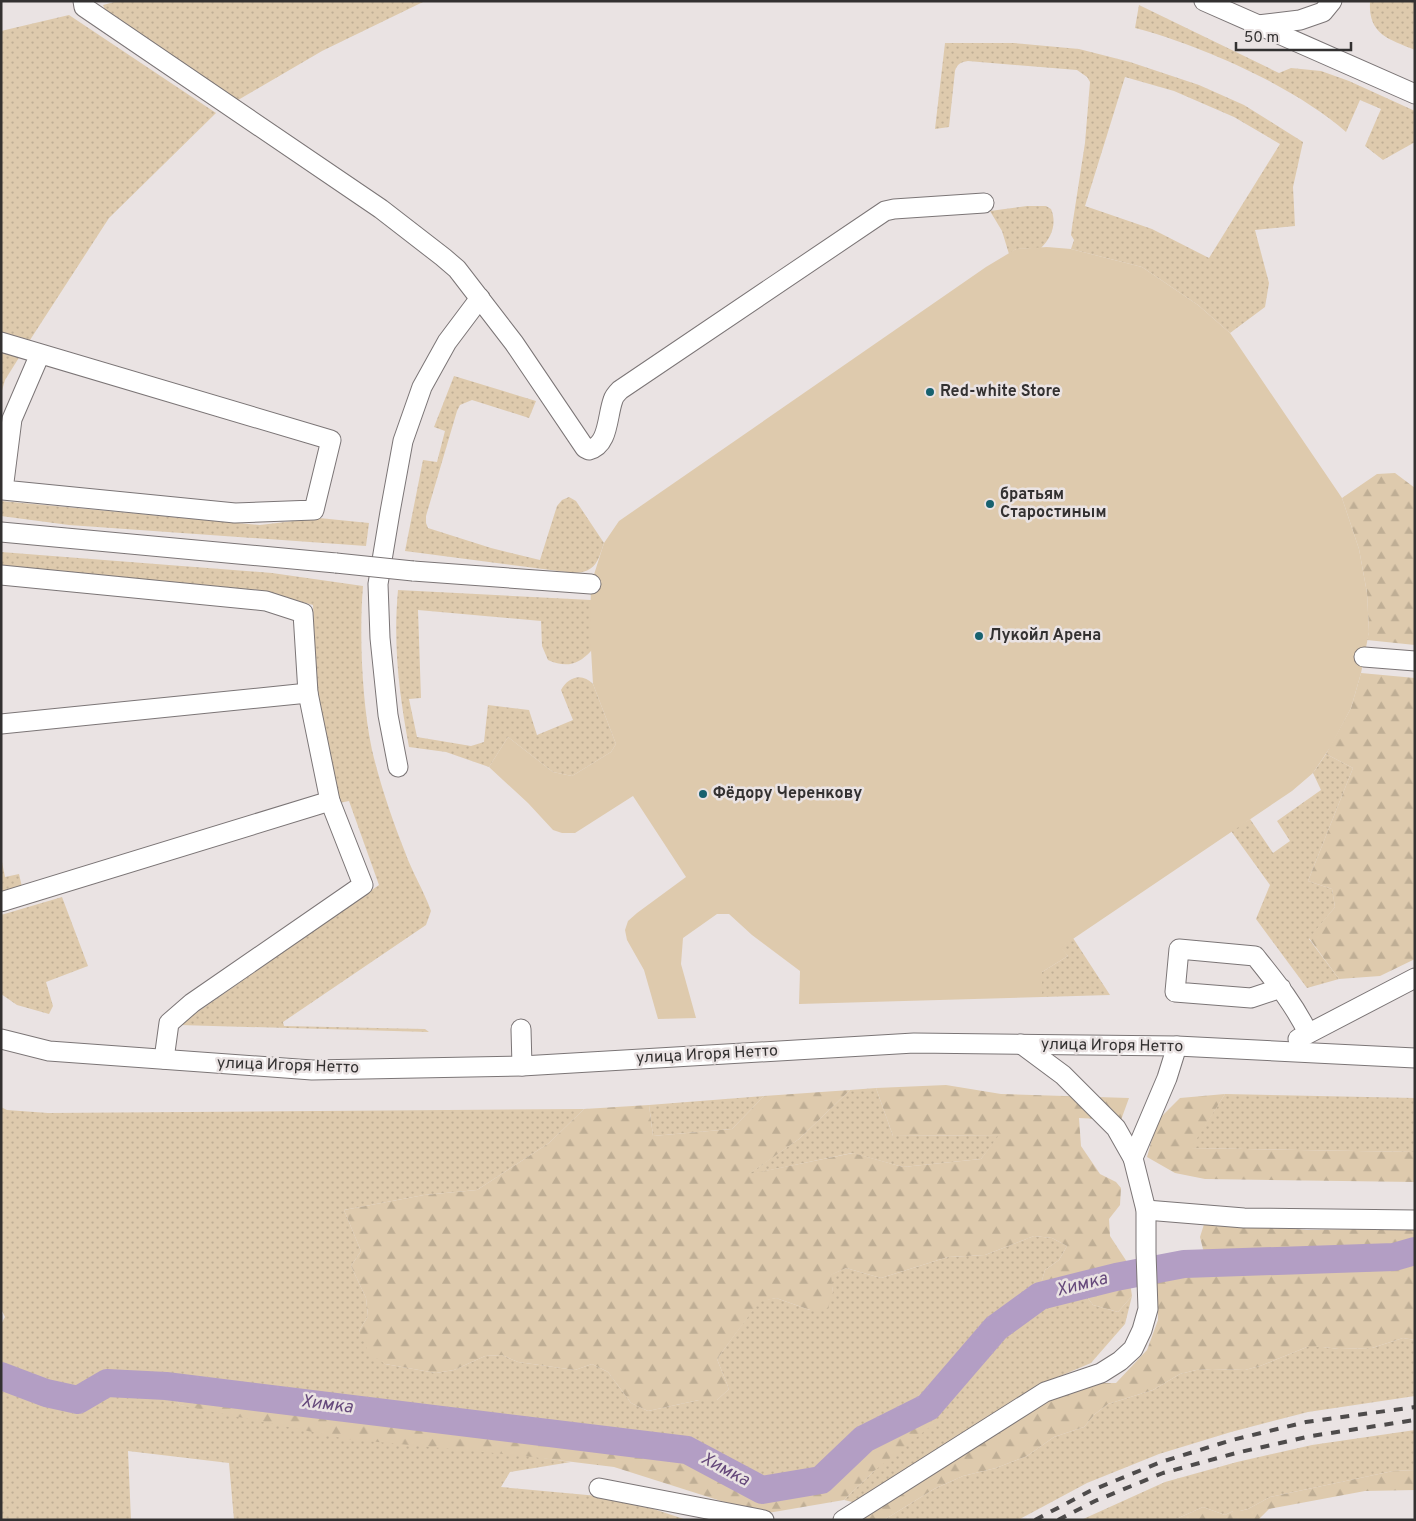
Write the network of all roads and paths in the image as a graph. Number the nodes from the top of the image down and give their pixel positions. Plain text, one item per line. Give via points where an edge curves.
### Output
1 (83, 1) edge
2 (1204, 1) edge
3 (1332, 1) edge
4 (1257, 25) junction
5 (1415, 94) edge
6 (984, 203) dead end
7 (480, 298) junction
8 (1, 342) edge
9 (40, 354) junction
10 (1, 532) edge
11 (1, 575) edge
12 (591, 584) dead end
13 (1364, 657) dead end
14 (1415, 661) edge
15 (308, 693) junction
16 (1, 724) edge
17 (398, 767) dead end
18 (330, 801) junction
19 (1, 902) edge
20 (1415, 978) edge
21 (1281, 988) junction
22 (521, 1029) dead end
23 (1308, 1033) junction
24 (1, 1039) edge
25 (1021, 1044) junction
26 (1177, 1046) junction
27 (1278, 1051) junction
28 (1415, 1058) edge
29 (164, 1059) junction
30 (522, 1066) junction
31 (1134, 1158) junction
32 (1146, 1210) junction
33 (1415, 1220) edge
34 (599, 1488) dead end
35 (764, 1520) edge
36 (843, 1520) edge

1 - 7 street via 84,7 381,209 443,257
2 - 4 street
3 - 4 street via 1323,12 1300,20
4 - 5 street
6 - 7 street via 885,211 620,390 614,398 604,436 594,449 589,450
7 - 17 street via 446,342 422,387 403,441 390,512 378,584 386,696
8 - 9 street
9 - 9 street via 12,420 3,490 235,513 314,510 331,440
10 - 12 street, bridge via 413,571
11 - 15 street via 266,601 303,614
13 - 14 street
15 - 16 street
15 - 18 street
18 - 19 street
18 - 29 street via 363,885 192,1003 170,1023
20 - 23 street
21 - 21 street via 1255,956 1180,949 1175,992 1251,998
21 - 23 street
22 - 30 street
23 - 27 street
24 - 29 street, улица Игоря Нетто via 49,1051
25 - 26 street, улица Игоря Нетто
25 - 30 street, улица Игоря Нетто via 914,1043
25 - 31 street via 1063,1075 1116,1128
26 - 27 street, улица Игоря Нетто
26 - 31 street
27 - 28 street, улица Игоря Нетто
29 - 30 street, улица Игоря Нетто via 312,1070
31 - 32 street
32 - 33 street via 1244,1218
32 - 36 street via 1148,1309 1133,1349 1101,1373 1045,1392
34 - 35 street

